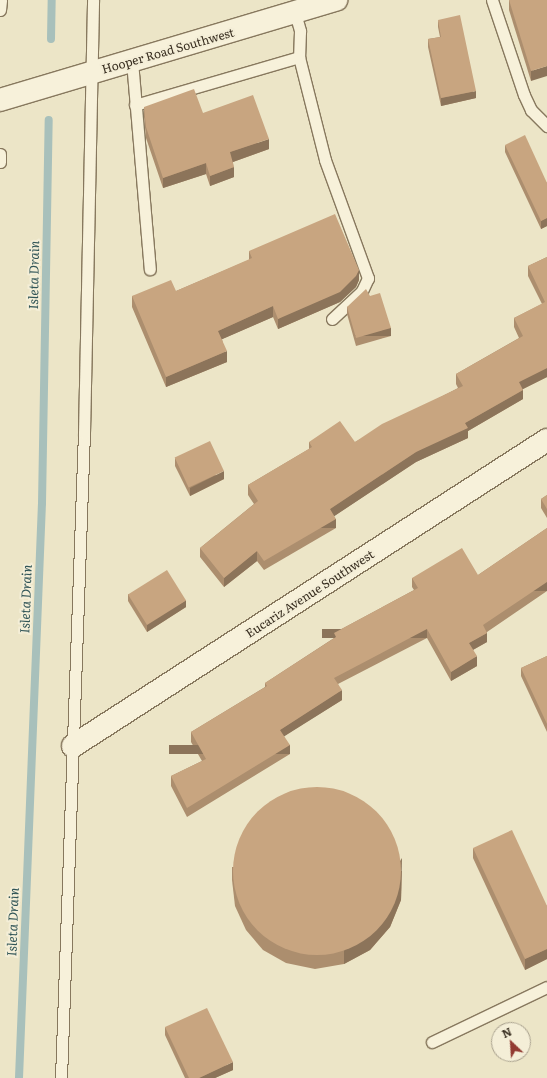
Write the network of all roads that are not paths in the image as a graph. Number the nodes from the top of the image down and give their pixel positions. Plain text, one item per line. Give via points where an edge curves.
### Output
1 (1, 0) edge
2 (93, 0) edge
3 (336, 0) edge
4 (492, 0) edge
5 (0, 10) edge
6 (295, 13) junction
7 (299, 57) junction
8 (132, 61) junction
9 (92, 74) junction
10 (0, 100) edge
11 (135, 105) junction
12 (547, 126) edge
13 (0, 154) edge
14 (0, 162) edge
15 (150, 269) dead end
16 (332, 320) dead end
17 (547, 440) edge
18 (73, 746) junction
19 (547, 987) edge
20 (432, 1042) dead end
21 (61, 1078) edge

1 - 5 lane
2 - 9 lane
3 - 6 street, Hooper Road Southwest
4 - 12 lane via 531,110
6 - 7 lane via 300,31
6 - 8 street, Hooper Road Southwest
7 - 11 lane
7 - 16 lane via 325,160 368,278 362,291
8 - 9 street, Hooper Road Southwest
8 - 11 lane
9 - 10 street, Hooper Road Southwest
9 - 18 lane
11 - 15 lane
13 - 14 lane
17 - 18 street, Eucariz Avenue Southwest
18 - 21 lane
19 - 20 lane

